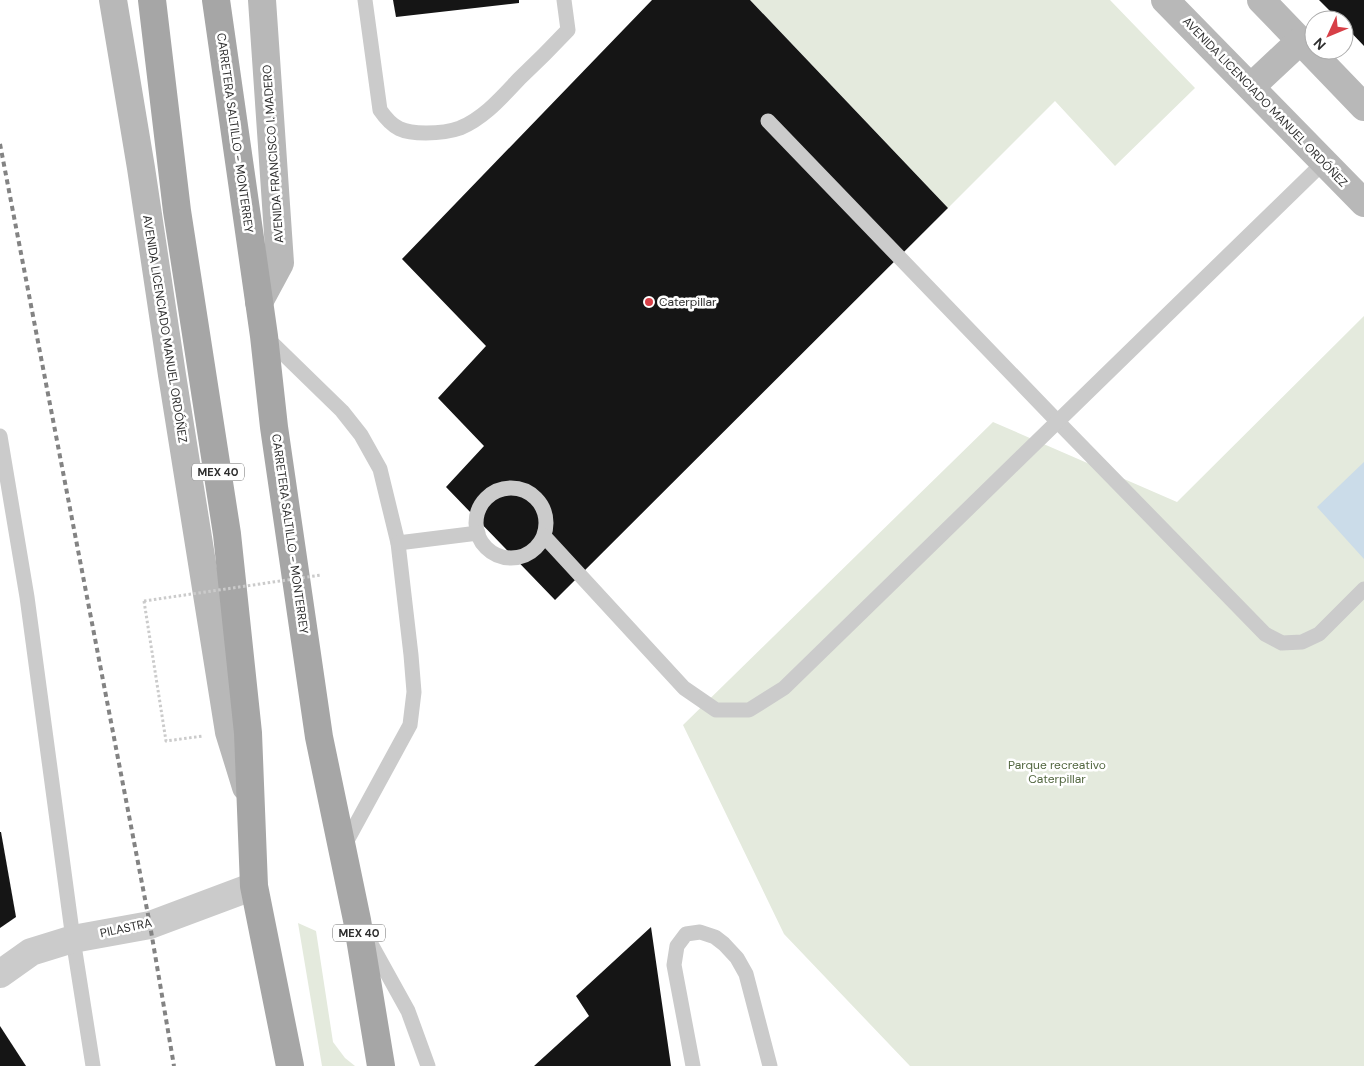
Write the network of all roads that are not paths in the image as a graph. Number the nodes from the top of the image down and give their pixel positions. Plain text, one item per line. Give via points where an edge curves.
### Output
1 (113, 0) edge
2 (152, 0) edge
3 (216, 0) edge
4 (262, 0) edge
5 (365, 0) edge
6 (564, 0) edge
7 (1165, 0) edge
8 (1261, 0) edge
9 (1300, 41) junction
10 (1251, 87) junction
11 (1364, 107) edge
12 (768, 121) dead end
13 (1324, 162) junction
14 (1364, 203) edge
15 (259, 302) junction
16 (264, 336) junction
17 (1058, 422) junction
18 (0, 436) edge
19 (478, 533) junction
20 (544, 536) junction
21 (398, 543) junction
22 (1364, 590) edge
23 (251, 803) junction
24 (342, 849) junction
25 (254, 886) junction
26 (357, 920) junction
27 (73, 939) junction
28 (0, 974) edge
29 (93, 1066) edge
30 (290, 1066) edge
31 (381, 1066) edge
32 (428, 1066) edge
33 (693, 1066) edge
34 (770, 1066) edge

1 - 23 main road, AVENIDA LICENCIADO MANUEL ORDÓÑEZ / MEX 40 via 229,732
2 - 23 main road, MEX 40 via 177,211 227,534 248,733
3 - 15 main road, CARRETERA SALTILLO - MONTERREY / MEX 40
4 - 15 main road, AVENIDA FRANCISCO I. MADERO via 280,263
5 - 6 lane via 380,110 387,120 411,133 442,132 478,118 568,30
7 - 10 main road, AVENIDA LICENCIADO MANUEL ORDÓÑEZ
8 - 9 main road
9 - 10 main road
9 - 11 main road
10 - 13 main road, AVENIDA LICENCIADO MANUEL ORDÓÑEZ
12 - 17 lane
13 - 14 main road, AVENIDA LICENCIADO MANUEL ORDÓÑEZ
13 - 17 lane
15 - 16 main road, CARRETERA SALTILLO - MONTERREY / MEX 40
16 - 21 lane via 342,411 360,435 380,469
16 - 24 main road, CARRETERA SALTILLO - MONTERREY / MEX 40 via 319,737
17 - 20 lane via 784,688 750,710 716,710 684,688
17 - 22 lane via 1265,634 1282,643 1302,642 1319,634
18 - 27 lane via 27,597
19 - 20 lane via 492,552 516,558 537,547
19 - 20 lane via 478,509 485,499 507,488 519,488 530,493 542,507 546,524
19 - 21 lane
21 - 24 lane via 414,692 410,725
23 - 25 main road, MEX 40
24 - 26 main road, CARRETERA SALTILLO - MONTERREY / MEX 40
25 - 27 street, PILASTRA via 150,925
25 - 30 main road, MEX 40
26 - 31 main road, CARRETERA SALTILLO - MONTERREY / MEX 40
26 - 32 lane via 408,1011
27 - 28 street, PILASTRA via 31,952
27 - 29 lane
33 - 34 lane via 674,965 677,946 686,934 700,932 724,944 746,974

